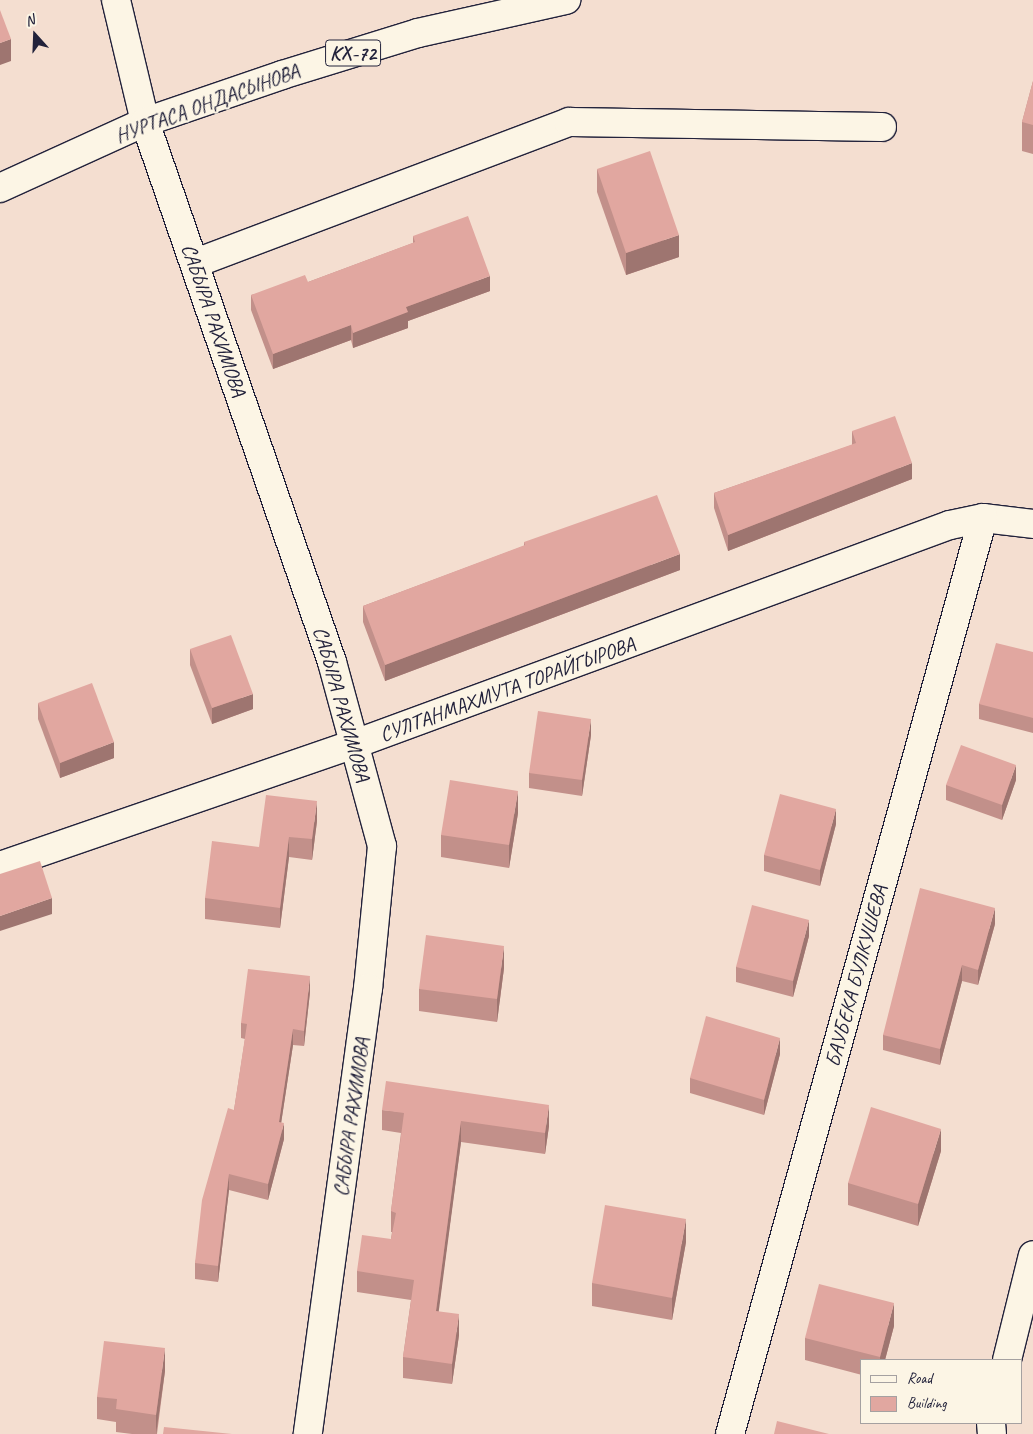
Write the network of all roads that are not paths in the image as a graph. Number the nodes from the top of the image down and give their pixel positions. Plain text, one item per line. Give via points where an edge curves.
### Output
1 (116, 0) edge
2 (566, 0) edge
3 (145, 122) junction
4 (882, 128) dead end
5 (0, 188) edge
6 (196, 263) junction
7 (983, 518) junction
8 (1033, 524) edge
9 (356, 744) junction
10 (0, 866) edge
11 (1033, 1255) edge
12 (1007, 1359) edge
13 (308, 1434) edge
14 (730, 1434) edge

1 - 3 street, САБЫРА РАХИМОВА
2 - 3 street, НУРТАСА ОНДАСЫНОВА / КХ-72 via 418,33
3 - 5 street, НУРТАСА ОНДАСЫНОВА / КХ-72
3 - 6 street, САБЫРА РАХИМОВА
4 - 6 street via 569,122
6 - 9 street, САБЫРА РАХИМОВА via 332,662
7 - 8 street, СУЛТАНМАХМУТА ТОРАЙГЫРОВА
7 - 9 street, СУЛТАНМАХМУТА ТОРАЙГЫРОВА via 950,525
7 - 14 street, БАУБЕКА БУЛКУШЕВА
9 - 10 street, СУЛТАНМАХМУТА ТОРАЙГЫРОВА
9 - 13 street, САБЫРА РАХИМОВА via 382,846 368,988
11 - 12 street

